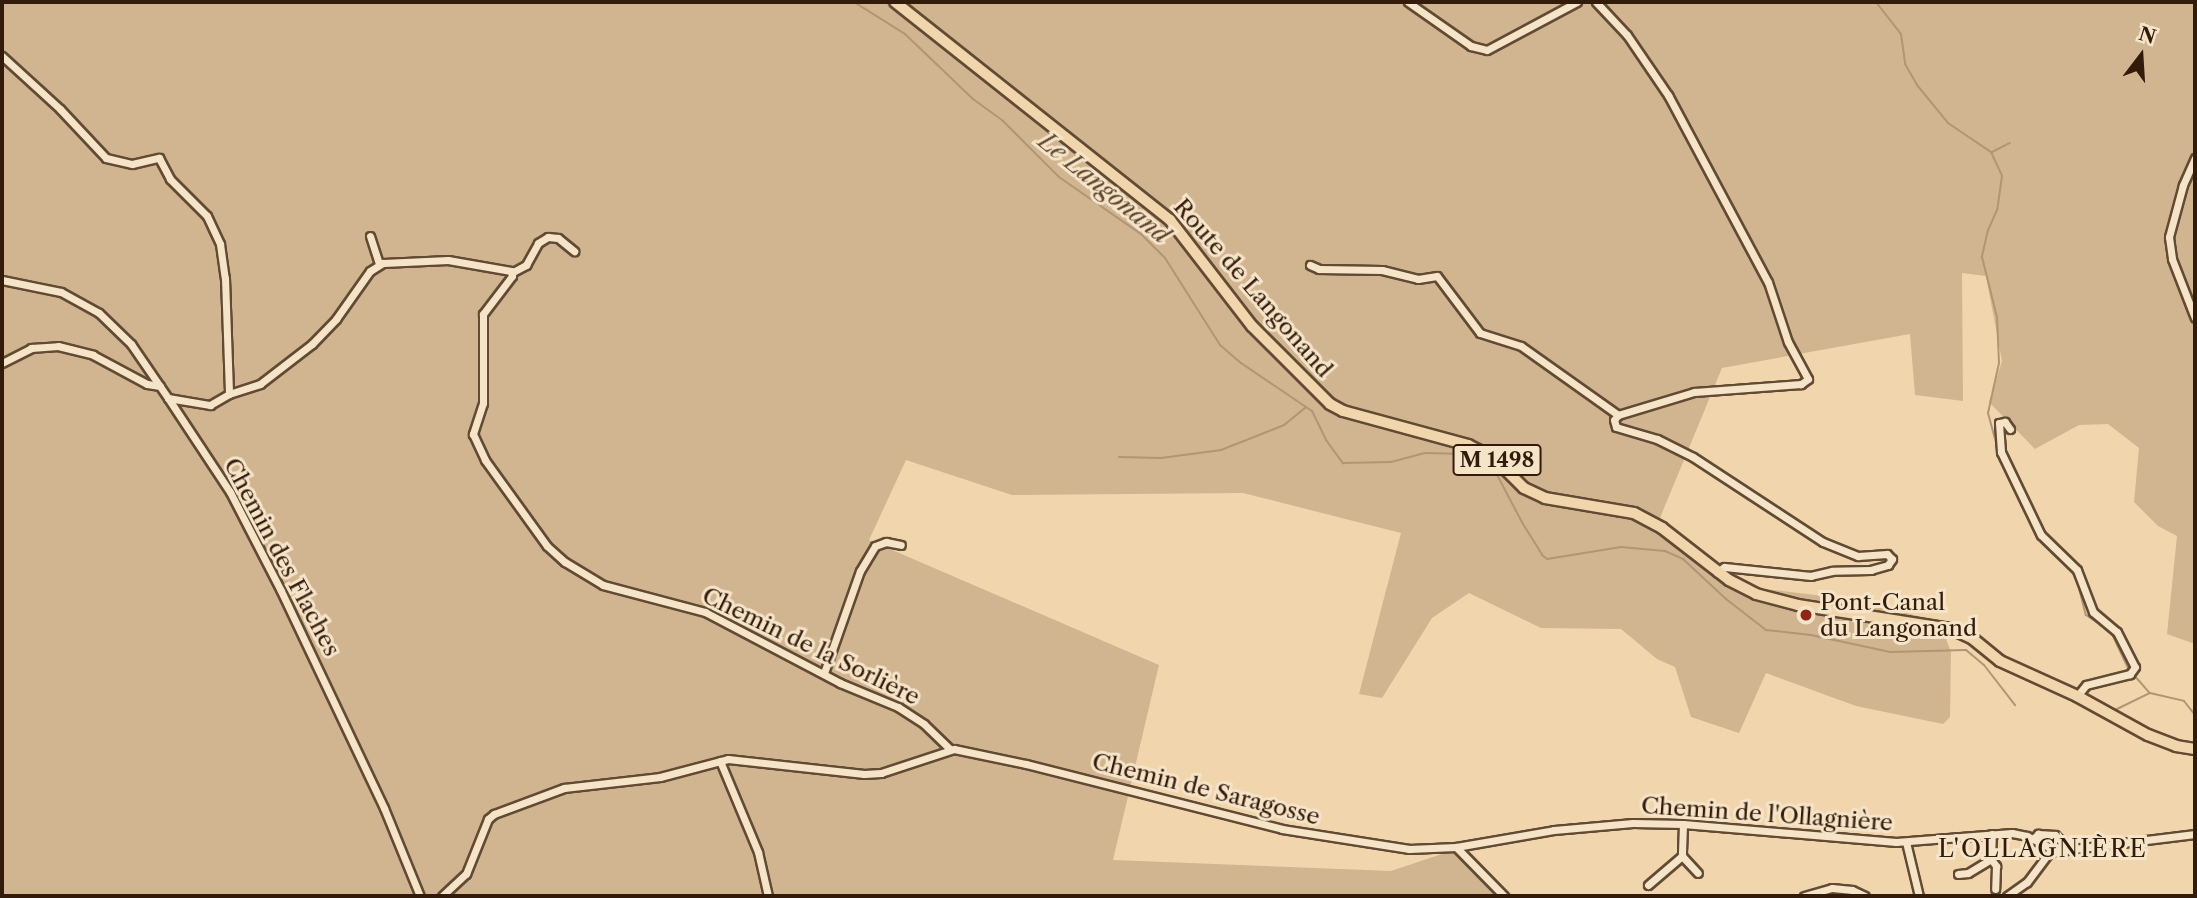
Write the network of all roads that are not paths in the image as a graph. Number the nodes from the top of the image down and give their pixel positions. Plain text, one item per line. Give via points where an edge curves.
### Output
1 (895, 2) edge
2 (1408, 2) edge
3 (1577, 2) edge
4 (1596, 2) edge
5 (2, 56) edge
6 (2195, 158) edge
7 (370, 236) dead end
8 (574, 251) dead end
9 (379, 264) junction
10 (1310, 265) dead end
11 (513, 272) junction
12 (2, 280) edge
13 (2195, 318) edge
14 (2, 363) edge
15 (160, 386) junction
16 (229, 394) junction
17 (168, 398) junction
18 (1618, 415) junction
19 (2010, 429) dead end
20 (901, 545) dead end
21 (1717, 572) junction
22 (824, 673) junction
23 (2077, 696) junction
24 (950, 749) junction
25 (2195, 749) edge
26 (720, 761) junction
27 (1683, 824) junction
28 (1992, 834) junction
29 (2195, 835) edge
30 (2034, 838) junction
31 (1906, 842) junction
32 (1456, 848) junction
33 (2051, 850) junction
34 (2064, 851) junction
35 (1682, 856) junction
36 (1991, 859) junction
37 (1698, 873) dead end
38 (1958, 874) dead end
39 (1648, 885) dead end
40 (1995, 889) dead end
41 (420, 896) edge
42 (442, 896) edge
43 (768, 896) edge
44 (1504, 896) edge
45 (1804, 896) edge
46 (1865, 896) edge
47 (1919, 896) edge
48 (2007, 896) edge

1 - 21 main road, Route de Langonand / M 1498 via 1170,220 1252,326 1330,404 1475,448 1494,458 1524,488 1545,498 1634,513 1662,528
2 - 3 street via 1471,46 1487,50
4 - 18 street via 1627,35 1668,95 1768,282 1788,342 1808,379 1801,384 1695,392
5 - 16 street via 102,155 124,164 159,158 168,177 207,216 219,244 225,278
6 - 13 street via 2169,237 2172,259
7 - 9 street
8 - 11 street, Chemin de la Sorlière via 558,238 548,237 538,243 526,265
9 - 11 street via 448,260
9 - 16 street via 313,344 260,384
10 - 18 street via 1382,270 1418,279 1437,276 1480,333 1521,346
11 - 22 street, Chemin de la Sorlière via 483,314 483,403 473,434 485,460 539,536 565,562 603,585 705,612
12 - 15 street, Chemin des Flaches via 45,287 83,302 131,344
14 - 15 street via 30,348 58,346 93,355 147,384
15 - 17 street, Chemin des Flaches
16 - 17 street via 210,405
17 - 41 street, Chemin des Flaches via 230,492 281,591
18 - 21 street via 1616,428 1657,439 1693,457 1823,542 1858,556 1887,554 1892,559 1871,570 1832,570 1811,576 1724,567
19 - 23 street via 2006,422 1999,423 2001,452 2041,535 2077,570 2093,612 2117,632 2135,667 2130,674 2087,685
20 - 22 street via 886,542 875,546 860,571
21 - 23 main road, Route de Langonand / M 1498 via 1742,588 1778,601 1952,629 2000,661
22 - 24 street, Chemin de la Sorlière via 911,715
23 - 25 main road, Route de Langonand / M 1498 via 2147,735
24 - 26 street via 864,774
24 - 32 street, Chemin de Saragosse via 1301,833 1389,848
26 - 42 street via 660,777 564,788 503,809 488,820 466,874
26 - 43 street via 758,852
27 - 31 street, Chemin de l'Ollagnière
27 - 32 street, Chemin de l'Ollagnière via 1588,826
27 - 35 street
28 - 30 street, Chemin de l'Ollagnière
28 - 31 street, Chemin de l'Ollagnière
28 - 36 street
29 - 34 street
30 - 33 street, Chemin de l'Ollagnière
30 - 34 street, Chemin de l'Ollagnière via 2055,835
31 - 47 street
32 - 44 street
33 - 34 street
33 - 48 street via 2027,882
35 - 37 street
35 - 39 street
36 - 38 street
36 - 40 street via 1996,866
45 - 46 street via 1832,888

